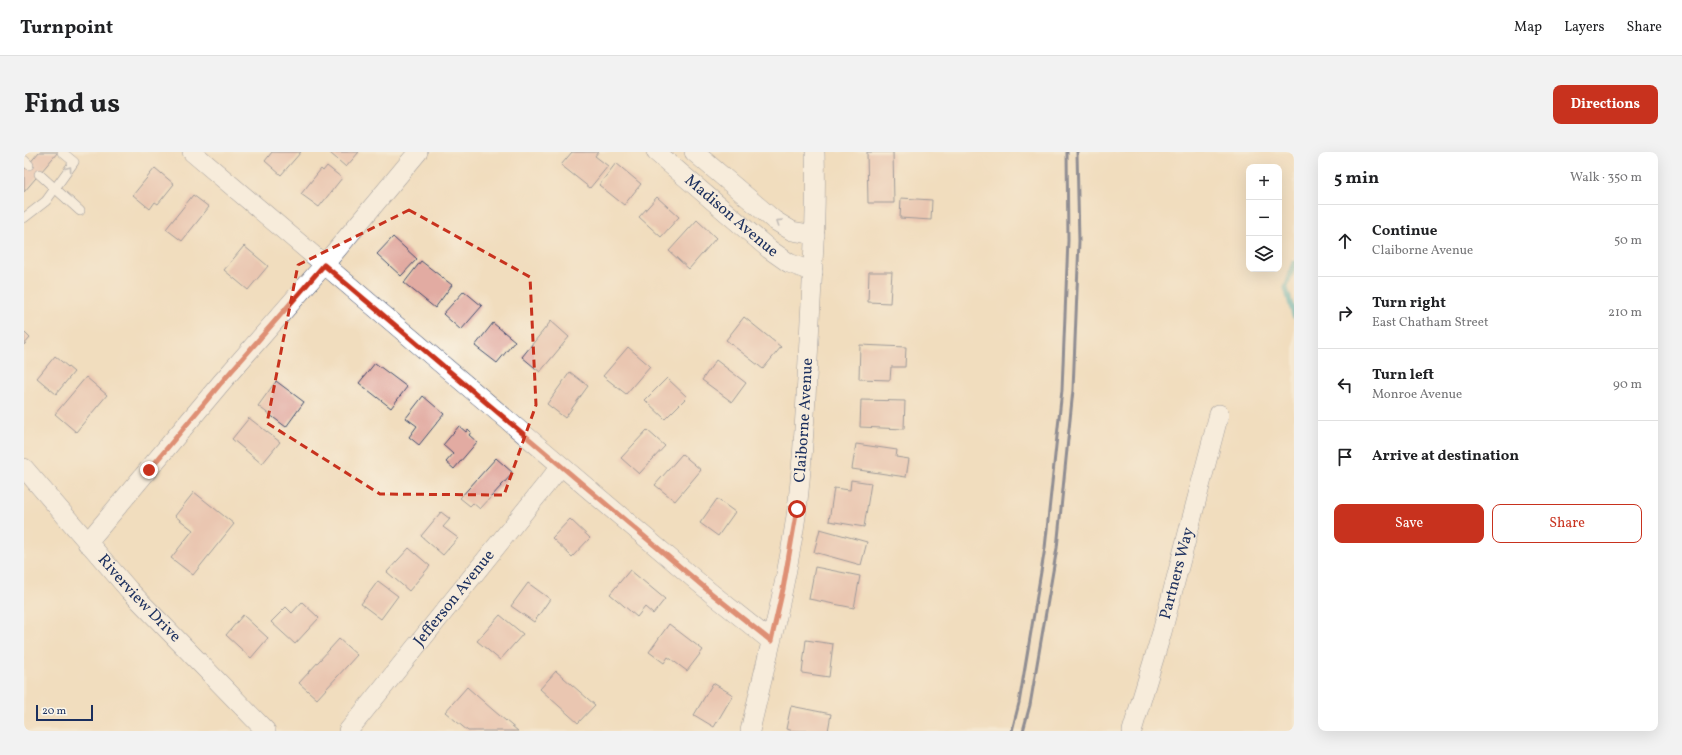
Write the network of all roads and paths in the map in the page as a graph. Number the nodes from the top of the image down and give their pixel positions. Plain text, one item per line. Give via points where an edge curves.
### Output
1 (62, 152) edge
2 (418, 152) edge
3 (656, 152) edge
4 (694, 152) edge
5 (814, 152) edge
6 (198, 154) edge
7 (39, 174) dead end
8 (55, 187) junction
9 (80, 211) dead end
10 (24, 218) edge
11 (815, 235) junction
12 (324, 265) junction
13 (813, 272) junction
14 (1219, 414) dead end
15 (562, 466) junction
16 (24, 468) edge
17 (87, 543) junction
18 (771, 641) junction
19 (262, 728) edge
20 (348, 731) edge
21 (750, 731) edge
22 (1132, 731) edge

8 -> 1 lane via 74,162
2 - 12 street
3 - 13 street, Madison Avenue via 768,249 790,263
11 -> 4 street, Madison Avenue via 792,231 774,220
5 - 11 street, Claiborne Avenue
6 - 12 street
7 - 8 lane
8 - 9 lane
8 - 10 lane via 46,201
11 - 13 street, Claiborne Avenue
12 - 15 street
12 - 17 street
13 - 18 street, Claiborne Avenue via 797,509
14 - 22 street, Partners Way via 1162,632
15 - 18 street
15 - 20 street, Jefferson Avenue
16 - 17 street, Riverview Drive
17 - 19 street, Riverview Drive
18 - 21 street, Claiborne Avenue

